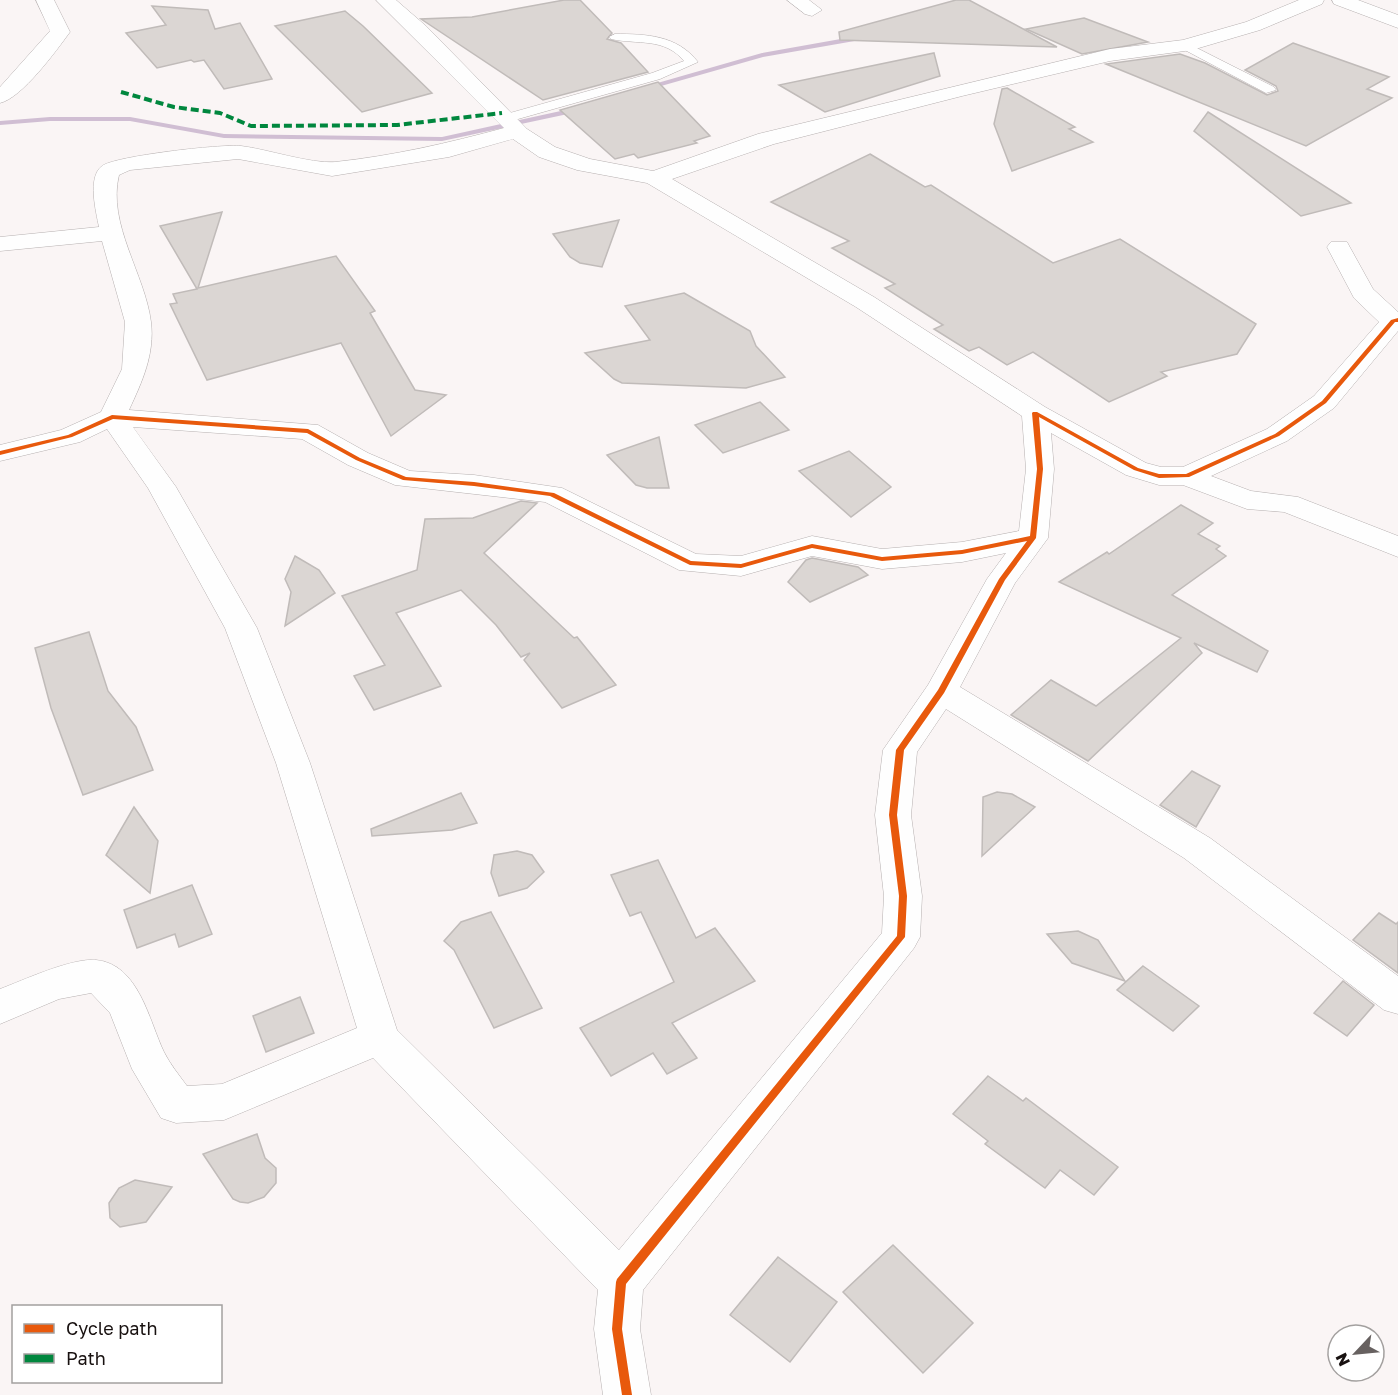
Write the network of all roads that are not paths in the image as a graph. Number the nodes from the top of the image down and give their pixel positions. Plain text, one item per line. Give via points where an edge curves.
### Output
1 (45, 0) edge
2 (385, 0) edge
3 (1341, 0) edge
4 (1302, 2) edge
5 (1398, 22) edge
6 (615, 36) dead end
7 (1185, 46) junction
8 (1270, 90) dead end
9 (0, 97) edge
10 (512, 124) junction
11 (654, 178) junction
12 (112, 233) junction
13 (0, 244) edge
14 (1339, 247) dead end
15 (1394, 326) edge
16 (1035, 413) junction
17 (112, 417) junction
18 (0, 453) edge
19 (1186, 476) junction
20 (1033, 538) junction
21 (1398, 548) edge
22 (941, 691) junction
23 (1398, 998) edge
24 (0, 1007) edge
25 (380, 1039) junction
26 (621, 1282) junction
27 (627, 1395) edge

1 - 9 street via 60,32
2 - 10 street
3 - 5 street
4 - 7 street via 1253,26
6 - 10 lane via 661,39 683,50 692,62
7 - 8 lane
7 - 11 street via 1110,55 960,90 766,140
10 - 11 street via 547,152 585,165
10 - 12 street via 449,150 332,169 238,152 125,164 109,171 104,191
11 - 16 street via 865,302
12 - 13 street
12 - 17 street via 138,322 135,369
14 - 15 street via 1363,293
15 - 19 street via 1324,402 1277,435
16 - 19 street via 1136,469 1159,476
16 - 20 street via 1040,469
17 - 18 street via 70,436
17 - 20 street via 308,431 405,479 552,494 690,563 741,566 812,546 882,559 962,552
17 - 25 street via 162,487 240,628 293,763
19 - 21 street via 1247,500 1288,503
20 - 22 street via 1002,579
22 - 23 street via 1197,848
22 - 26 street via 900,750 893,815 903,896 901,937
24 - 25 street via 54,984 96,976 114,987 128,1008 147,1058 176,1105 224,1102 348,1048
25 - 26 street
26 - 27 street via 616,1329

